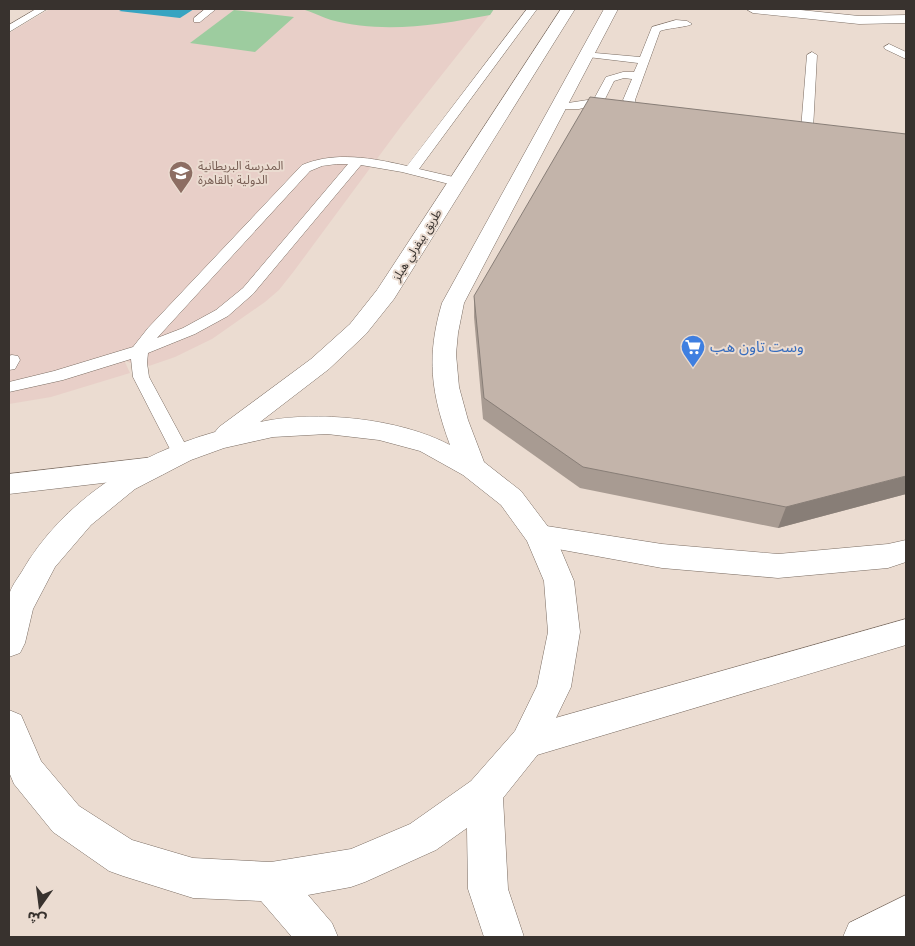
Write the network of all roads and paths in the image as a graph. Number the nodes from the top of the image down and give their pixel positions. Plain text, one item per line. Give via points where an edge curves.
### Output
1 (42, 9) edge
2 (212, 9) edge
3 (532, 9) edge
4 (568, 9) edge
5 (611, 9) edge
6 (753, 9) edge
7 (906, 19) edge
8 (197, 20) dead end
9 (859, 20) junction
10 (688, 24) dead end
11 (9, 29) edge
12 (906, 34) edge
13 (889, 47) dead end
14 (588, 54) junction
15 (812, 55) dead end
16 (906, 56) edge
17 (643, 62) junction
18 (638, 76) junction
19 (559, 107) junction
20 (661, 113) edge
21 (807, 129) edge
22 (357, 162) junction
23 (411, 170) junction
24 (457, 182) junction
25 (139, 351) junction
26 (9, 387) edge
27 (219, 440) junction
28 (181, 453) junction
29 (154, 467) junction
30 (473, 468) junction
31 (9, 484) edge
32 (540, 536) junction
33 (906, 551) edge
34 (906, 632) edge
35 (9, 642) edge
36 (9, 726) edge
37 (527, 742) junction
38 (484, 793) junction
39 (271, 882) junction
40 (906, 915) edge
41 (318, 937) edge
42 (504, 937) edge
43 (863, 937) edge

1 - 11 lane
2 - 8 lane
3 - 23 lane
4 - 24 street, طريق بيفرلي هيلز
5 - 14 street
6 - 9 street
7 - 9 street
9 - 12 street
10 - 17 lane via 676,23 656,29
13 - 16 lane
14 - 17 lane
14 - 19 street
15 - 21 lane
17 - 18 lane
18 - 19 lane via 623,75 610,79 600,100 591,104
18 - 20 lane via 630,100 632,105
19 - 30 street via 453,303 445,338 444,378 454,421
22 - 23 lane
22 - 25 lane via 248,291 222,313 189,331
22 - 25 lane via 324,160 306,168
23 - 24 lane
24 - 27 street, طريق بيفرلي هيلز via 386,294 358,329 320,364
25 - 26 lane
25 - 28 lane via 137,366 141,377
27 - 28 street
27 - 30 street via 273,428 327,425 370,430 428,445
28 - 29 street
29 - 31 street
29 - 35 street via 125,482 81,517 44,560 17,608
30 - 32 street via 511,498
32 - 33 street via 662,556 778,566 888,556
32 - 37 street via 559,581 564,632 554,687
34 - 37 street
36 - 39 street via 27,772 66,819 122,857 193,878
37 - 38 street
38 - 39 street via 423,837 351,868
38 - 42 street via 488,889
39 - 41 street
40 - 43 street

